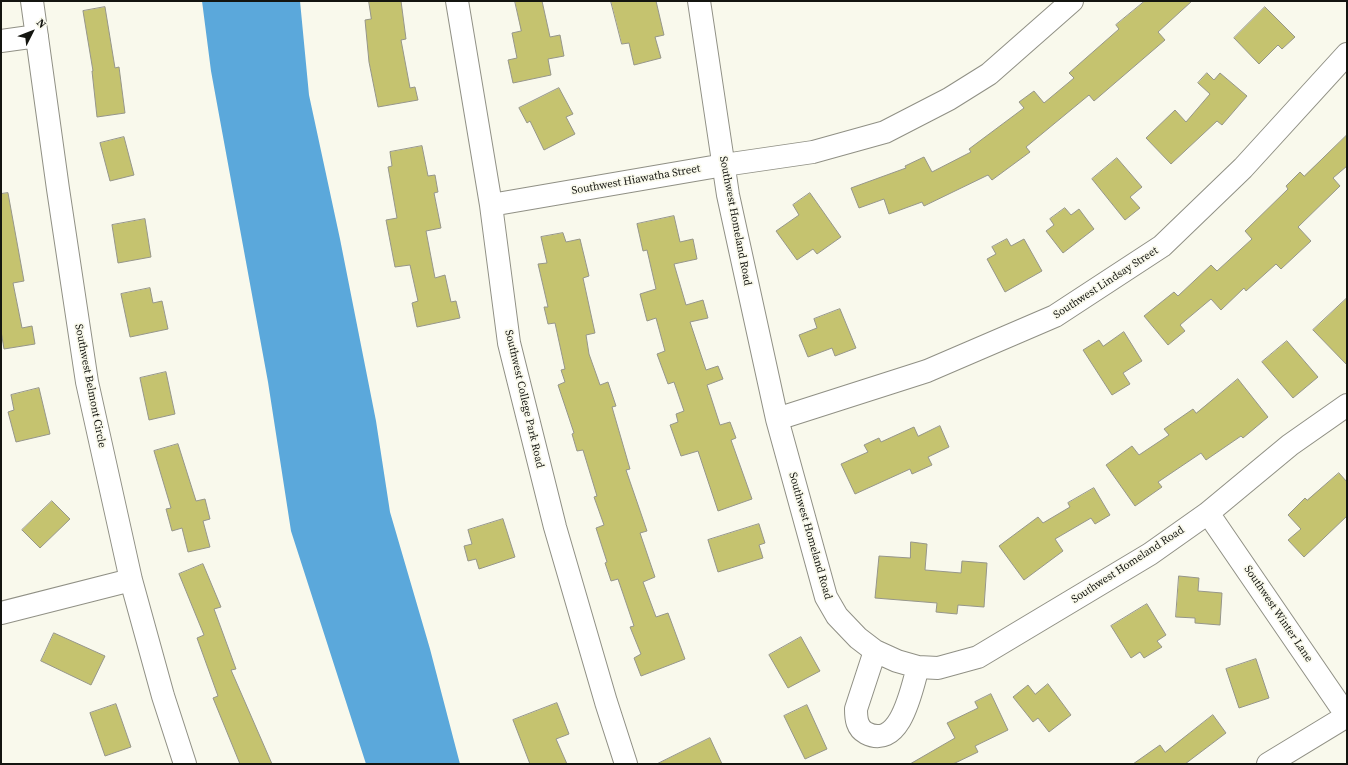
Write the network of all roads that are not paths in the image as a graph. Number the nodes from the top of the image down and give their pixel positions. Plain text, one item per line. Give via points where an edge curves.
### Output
1 (32, 1) edge
2 (457, 1) edge
3 (699, 1) edge
4 (1072, 1) edge
5 (37, 36) junction
6 (1, 41) edge
7 (1347, 54) edge
8 (724, 165) junction
9 (490, 205) junction
10 (1347, 405) edge
11 (777, 419) junction
12 (1208, 513) junction
13 (131, 580) junction
14 (1, 613) edge
15 (875, 651) junction
16 (918, 667) junction
17 (1347, 716) edge
18 (185, 764) edge
19 (626, 764) edge
20 (1268, 764) edge

1 - 5 street, Southwest Belmont Circle
2 - 9 street, Southwest College Park Road
3 - 8 street, Southwest Homeland Road
4 - 8 street, Southwest Hiawatha Street via 989,74 949,99 884,132 813,152
5 - 6 street
5 - 13 street, Southwest Belmont Circle via 87,382
7 - 11 street, Southwest Lindsay Street via 1243,168 1162,246 1055,316 927,371
8 - 9 street, Southwest Hiawatha Street
8 - 11 street, Southwest Homeland Road via 728,195
9 - 19 street, Southwest College Park Road via 509,344 555,527
10 - 12 street, Southwest Homeland Road via 1290,445
11 - 15 street, Southwest Homeland Road via 826,597 837,616
12 - 16 street, Southwest Homeland Road via 1150,554 978,657 938,668
12 - 17 street, Southwest Winter Lane
13 - 14 street
13 - 18 street, Southwest Belmont Circle
15 - 16 street, Southwest Homeland Road
15 - 16 street via 856,709 859,727 866,733 881,735 889,732 902,719
17 - 20 street

